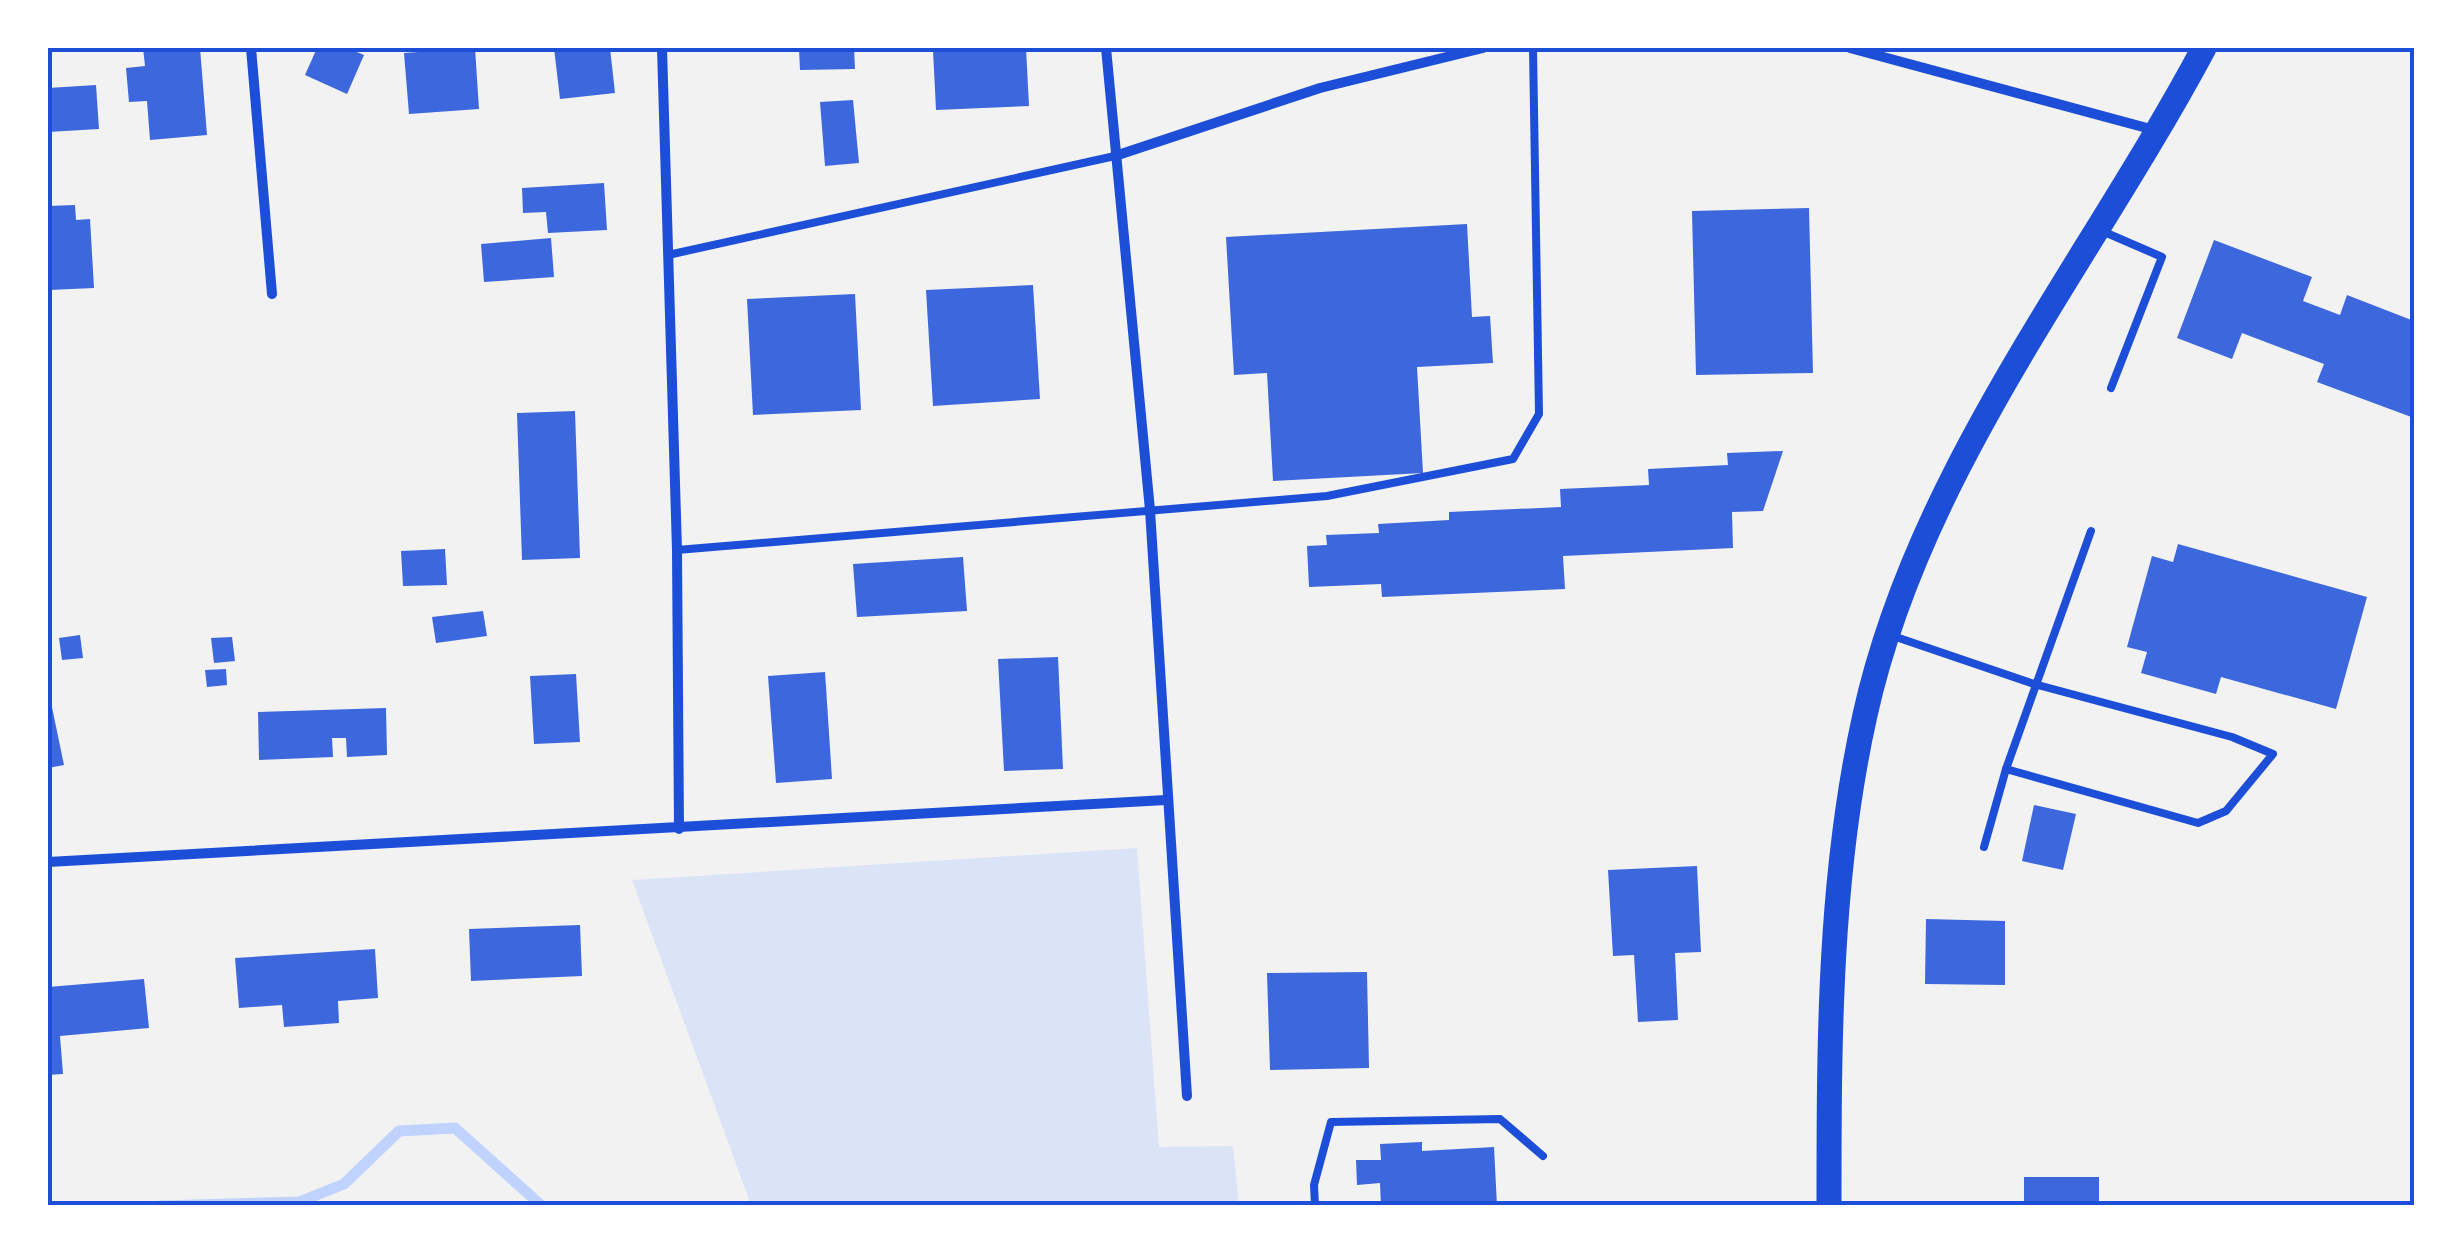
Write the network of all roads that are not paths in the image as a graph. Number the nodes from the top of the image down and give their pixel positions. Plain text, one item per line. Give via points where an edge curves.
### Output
1 (251, 48) edge
2 (662, 48) edge
3 (1106, 48) edge
4 (1483, 48) edge
5 (1533, 48) edge
6 (1850, 48) edge
7 (2204, 48) edge
8 (2159, 132) junction
9 (1114, 156) junction
10 (2099, 229) junction
11 (668, 255) junction
12 (272, 294) dead end
13 (2110, 388) dead end
14 (1150, 510) junction
15 (2092, 531) dead end
16 (677, 550) junction
17 (1889, 634) junction
18 (2034, 684) junction
19 (2006, 768) junction
20 (1166, 800) junction
21 (680, 829) junction
22 (1984, 846) dead end
23 (48, 862) edge
24 (1187, 1096) dead end
25 (1543, 1156) dead end
26 (1315, 1206) edge
27 (1829, 1206) edge

1 - 12 street
2 - 11 street
3 - 9 street
4 - 9 street via 1320,88
5 - 14 lane via 1539,414 1513,459 1327,496
6 - 8 street
7 - 8 main road
8 - 10 main road
9 - 11 lane
9 - 14 street
10 - 13 lane via 2162,257
10 - 17 main road via 1969,452
11 - 16 street
14 - 16 lane
14 - 20 street
15 - 18 lane
16 - 21 street
17 - 18 lane
17 - 27 main road via 1865,712 1842,841 1832,963
18 - 19 lane
18 - 19 lane via 2273,754 2226,810 2198,823
19 - 22 lane
20 - 21 street
20 - 24 street
21 - 23 street
25 - 26 lane via 1500,1119 1331,1122

